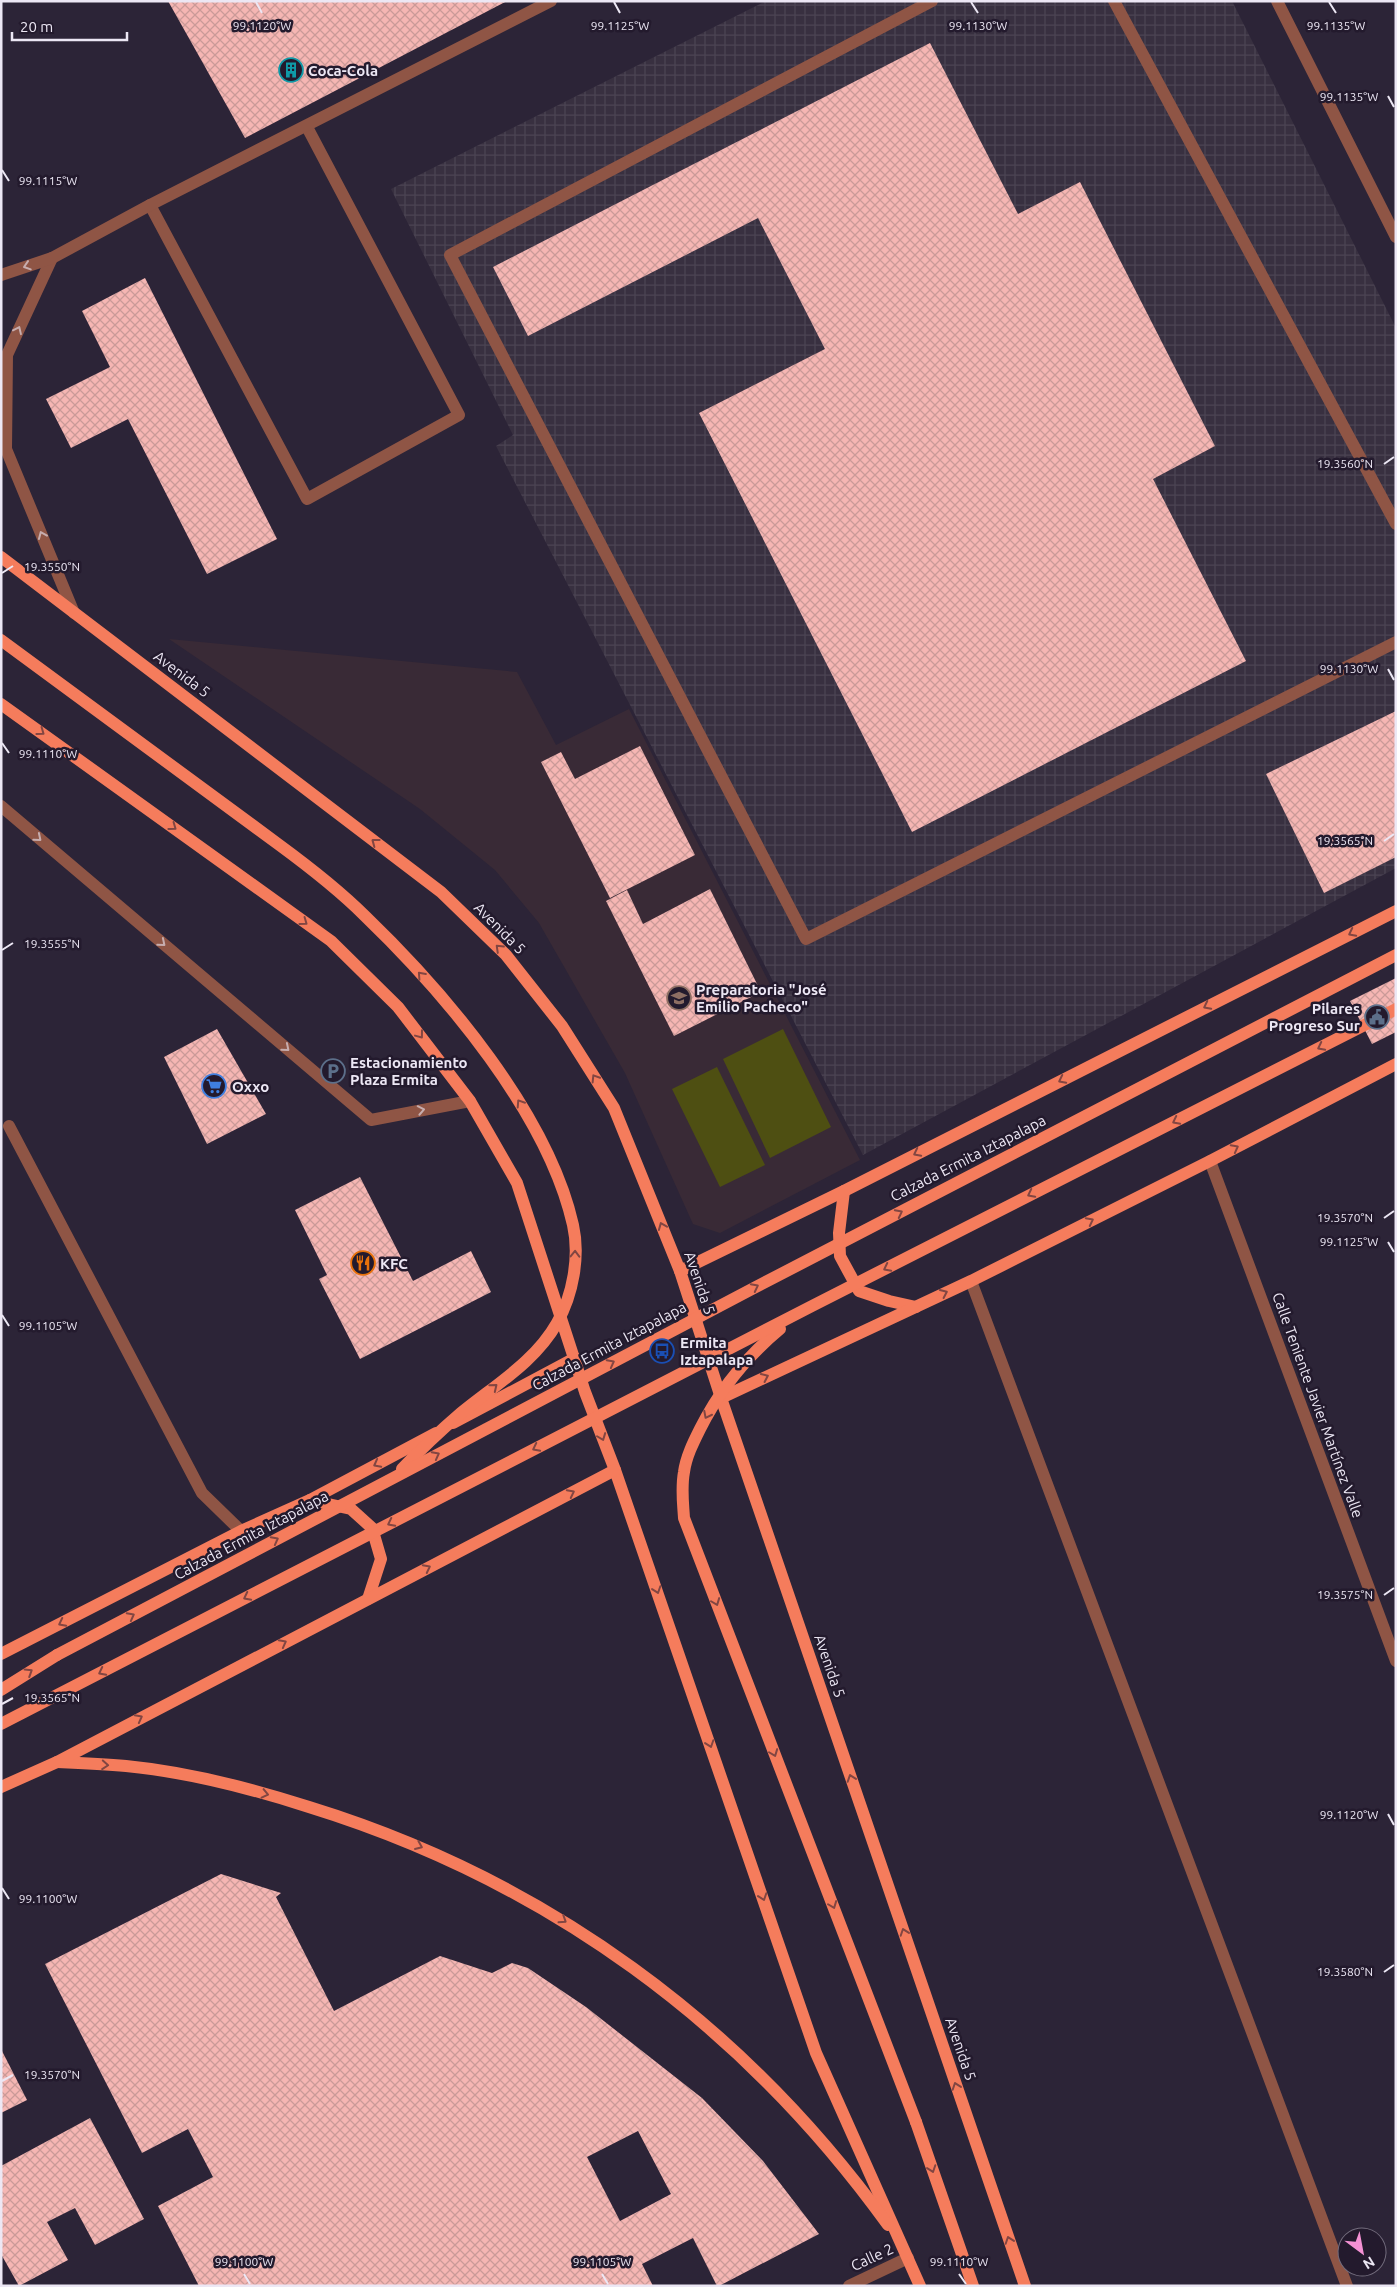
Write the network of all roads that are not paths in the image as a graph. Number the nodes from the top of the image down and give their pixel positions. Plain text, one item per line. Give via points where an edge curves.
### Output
1 (550, 1) edge
2 (932, 1) edge
3 (1114, 1) edge
4 (1277, 1) edge
5 (307, 127) junction
6 (150, 205) junction
7 (1396, 237) edge
8 (52, 258) junction
9 (1, 275) edge
10 (1396, 524) edge
11 (1, 557) edge
12 (74, 613) junction
13 (1, 640) edge
14 (1396, 642) edge
15 (1, 704) edge
16 (1, 806) edge
17 (1396, 911) edge
18 (1396, 955) edge
19 (1396, 1009) edge
20 (1396, 1064) edge
21 (470, 1101) junction
22 (10, 1126) dead end
23 (1210, 1161) junction
24 (844, 1191) junction
25 (680, 1271) junction
26 (971, 1281) junction
27 (812, 1306) junction
28 (916, 1307) junction
29 (574, 1358) junction
30 (721, 1398) junction
31 (615, 1470) junction
32 (393, 1478) junction
33 (310, 1500) junction
34 (241, 1531) junction
35 (368, 1599) junction
36 (1, 1654) edge
37 (1396, 1661) edge
38 (1, 1690) edge
39 (1, 1724) edge
40 (57, 1762) junction
41 (1, 1786) edge
42 (906, 2252) junction
43 (849, 2286) edge
44 (920, 2286) edge
45 (973, 2286) edge
46 (1025, 2286) edge
47 (1347, 2286) edge

1 - 5 street
2 - 14 street via 450,255 806,939
3 - 10 street
4 - 7 street
5 - 6 street
5 - 6 street via 459,416 307,499
6 - 8 street
8 -> 9 street
12 -> 8 street via 6,449 7,355
11 - 12 main road, Avenida 5
25 -> 12 main road, Avenida 5 via 614,1108 562,1026 506,955 441,892
32 -> 13 main road, bridge via 461,1413 529,1359 558,1322 568,1300 576,1251 573,1225 544,1146 503,1076 472,1035 365,916 323,878
15 -> 21 main road via 330,941 398,1007
16 -> 21 street via 371,1120
17 -> 24 main road, Calzada Ermita Iztapalapa
32 -> 18 main road, Calzada Ermita Iztapalapa, bridge
19 -> 27 main road, bridge
23 -> 20 main road
21 - 29 main road via 517,1183
22 - 34 street via 202,1493
26 -> 23 main road
23 - 37 street, Calle Teniente Javier Martínez Valle
24 - 25 main road, Calzada Ermita Iztapalapa
24 - 28 main road via 838,1233 840,1256 859,1290
25 - 30 main road, Avenida 5
28 -> 26 main road
26 - 47 street
27 -> 39 main road, bridge
27 -> 45 main road, bridge via 756,1349 712,1405 688,1453 682,1494 684,1518 916,2122
30 -> 28 main road
29 -> 31 main road
29 -> 33 main road, Calzada Ermita Iztapalapa
46 -> 30 main road, Avenida 5
35 -> 31 main road
31 -> 42 main road via 816,2053
38 -> 32 main road, Calzada Ermita Iztapalapa, bridge via 57,1655
33 - 34 main road, Calzada Ermita Iztapalapa
33 - 35 main road via 351,1509 372,1528 381,1559
34 -> 36 main road, Calzada Ermita Iztapalapa
40 -> 35 main road
40 - 41 main road
40 -> 42 main road via 128,1766 276,1796 419,1846 488,1878 558,1917 682,2004 749,2063 856,2181
42 - 43 street, Calle 2
42 - 44 main road

